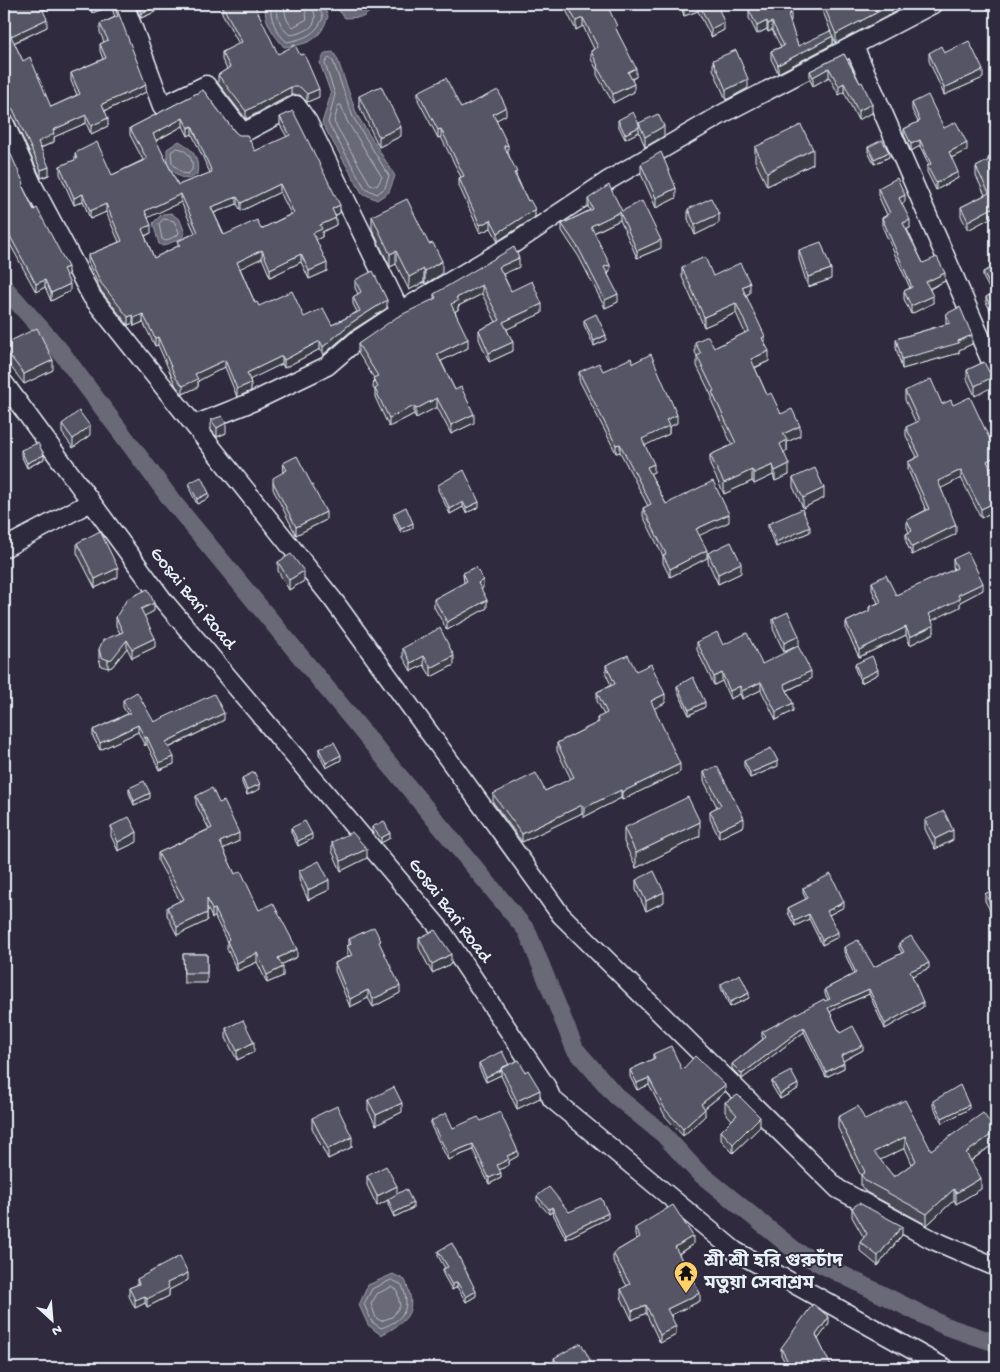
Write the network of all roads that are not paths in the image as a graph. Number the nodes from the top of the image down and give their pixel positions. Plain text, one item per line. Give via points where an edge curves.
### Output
1 (124, 4) edge
2 (933, 4) edge
3 (854, 46) junction
4 (4, 122) edge
5 (400, 311) junction
6 (996, 373) edge
7 (4, 383) edge
8 (194, 425) junction
9 (91, 502) junction
10 (4, 548) edge
11 (996, 1267) edge
12 (945, 1368) edge

1 - 5 street via 162,106 206,85 243,133 296,105 308,122
2 - 3 street
3 - 5 street via 724,112
3 - 6 street
4 - 8 street via 32,186 92,297
5 - 8 street via 357,340 327,366
7 - 9 street, Gosai Bari Road
8 - 11 street via 334,601 561,916 838,1189 933,1240
9 - 10 street
9 - 12 street, Gosai Bari Road via 163,600 442,930 552,1099 736,1251

